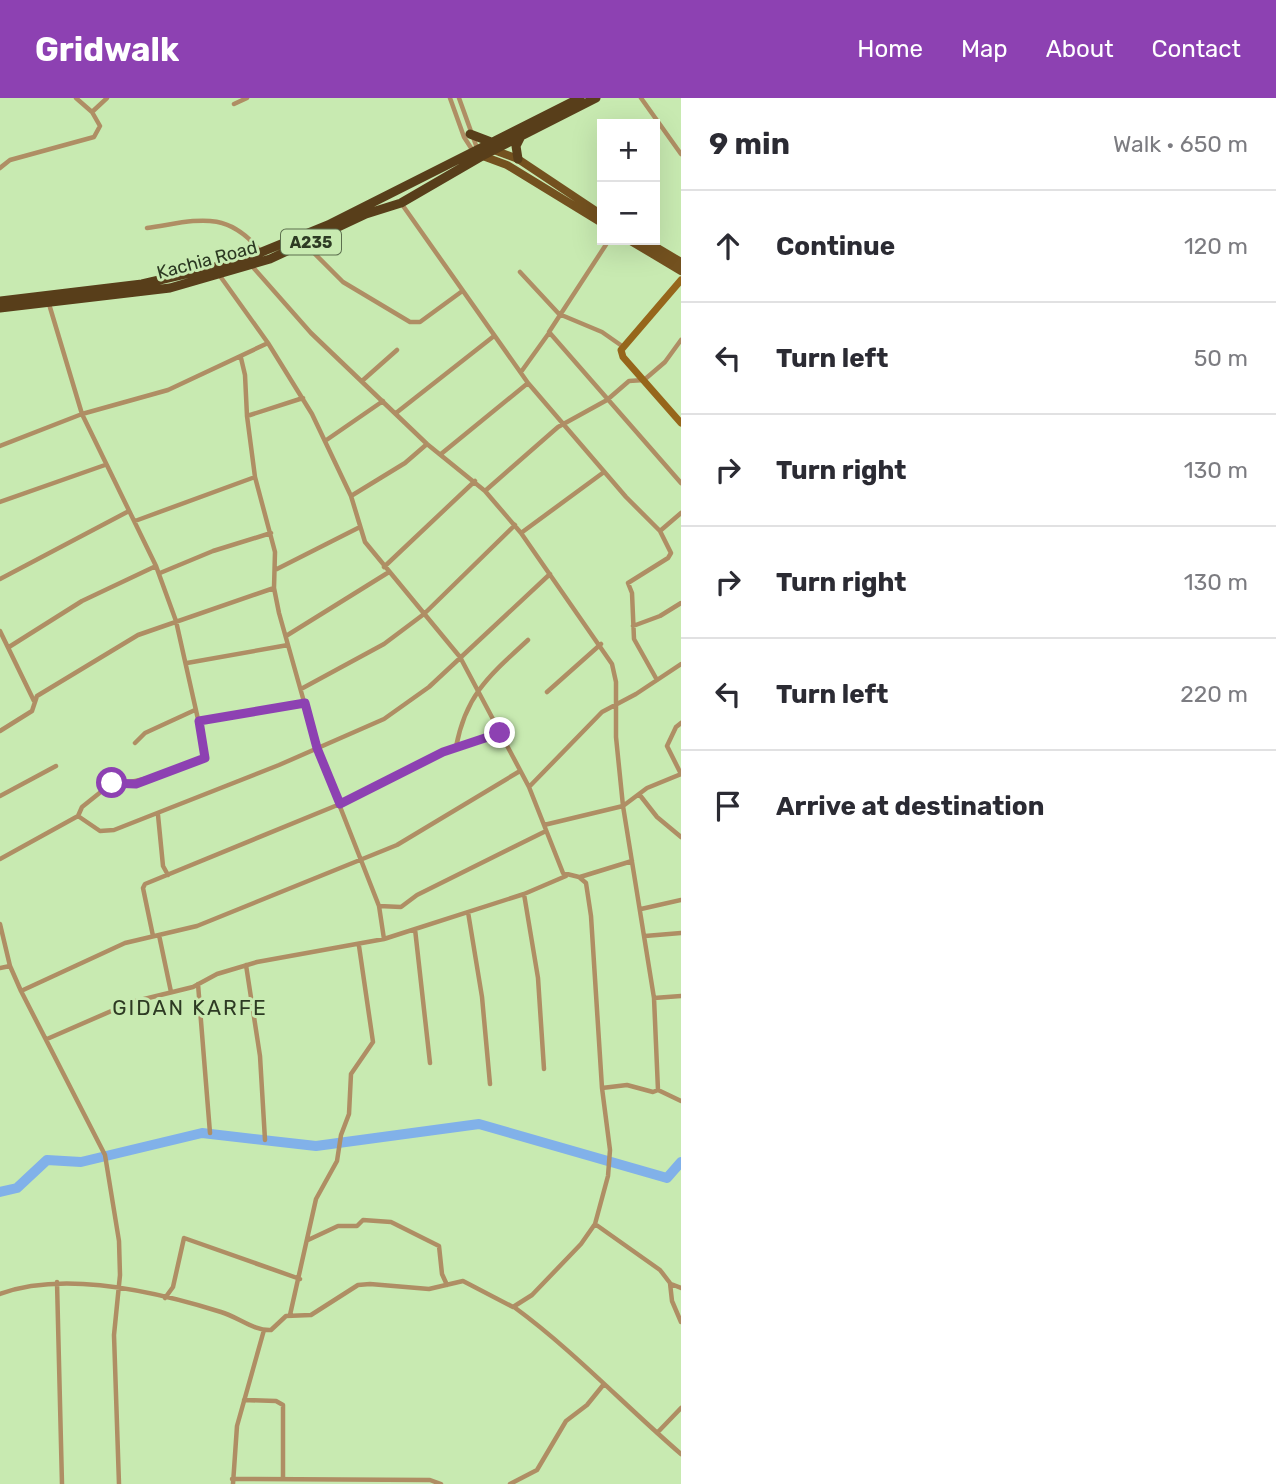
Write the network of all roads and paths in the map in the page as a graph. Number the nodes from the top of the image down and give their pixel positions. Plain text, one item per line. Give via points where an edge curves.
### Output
1 (76, 98) edge
2 (107, 98) edge
3 (247, 98) edge
4 (450, 98) edge
5 (459, 98) edge
6 (580, 98) edge
7 (596, 98) edge
8 (641, 98) edge
9 (234, 104) dead end
10 (92, 112) junction
11 (466, 136) junction
12 (521, 137) junction
13 (507, 140) junction
14 (493, 146) junction
15 (478, 152) junction
16 (681, 154) edge
17 (463, 157) junction
18 (518, 159) junction
19 (0, 168) edge
20 (401, 202) junction
21 (597, 212) edge
22 (597, 220) edge
23 (147, 229) dead end
24 (305, 244) junction
25 (606, 245) edge
26 (637, 245) edge
27 (652, 245) edge
28 (262, 253) junction
29 (681, 262) edge
30 (251, 265) junction
31 (681, 271) edge
32 (520, 272) dead end
33 (220, 276) junction
34 (681, 280) edge
35 (461, 292) junction
36 (0, 302) edge
37 (49, 303) junction
38 (0, 308) edge
39 (559, 314) junction
40 (550, 332) junction
41 (494, 336) junction
42 (681, 340) edge
43 (268, 343) junction
44 (622, 346) junction
45 (397, 350) dead end
46 (241, 358) junction
47 (521, 372) junction
48 (643, 380) junction
49 (362, 382) junction
50 (528, 383) junction
51 (303, 398) junction
52 (607, 400) junction
53 (383, 401) junction
54 (396, 413) junction
55 (82, 414) junction
56 (247, 416) junction
57 (681, 423) edge
58 (564, 425) junction
59 (325, 441) junction
60 (427, 444) junction
61 (0, 446) edge
62 (441, 454) junction
63 (105, 465) junction
64 (604, 472) junction
65 (255, 477) junction
66 (475, 481) junction
67 (681, 484) edge
68 (485, 491) junction
69 (351, 496) junction
70 (0, 502) edge
71 (129, 511) junction
72 (681, 513) edge
73 (134, 522) junction
74 (514, 525) junction
75 (358, 528) junction
76 (660, 531) junction
77 (271, 533) junction
78 (521, 533) junction
79 (156, 566) junction
80 (384, 567) junction
81 (275, 570) junction
82 (389, 572) junction
83 (159, 573) junction
84 (550, 574) junction
85 (0, 579) edge
86 (274, 588) junction
87 (681, 603) edge
88 (424, 614) junction
89 (177, 621) junction
90 (633, 626) junction
91 (0, 631) edge
92 (286, 636) junction
93 (528, 640) dead end
94 (601, 644) junction
95 (288, 645) junction
96 (9, 647) junction
97 (460, 657) junction
98 (187, 663) junction
99 (681, 664) edge
100 (657, 680) junction
101 (301, 689) junction
102 (478, 689) junction
103 (547, 692) dead end
104 (35, 702) junction
105 (305, 703) junction
106 (618, 703) junction
107 (195, 710) junction
108 (199, 721) junction
109 (681, 723) edge
110 (0, 731) edge
111 (500, 733) junction
112 (135, 743) dead end
113 (317, 748) junction
114 (456, 748) junction
115 (56, 766) dead end
116 (520, 771) junction
117 (681, 774) edge
118 (528, 787) junction
119 (639, 794) junction
120 (0, 796) edge
121 (340, 804) junction
122 (622, 806) junction
123 (158, 814) junction
124 (78, 816) junction
125 (545, 828) junction
126 (681, 837) edge
127 (0, 859) edge
128 (362, 860) junction
129 (632, 861) junction
130 (168, 875) junction
131 (566, 876) junction
132 (579, 877) junction
133 (524, 894) junction
134 (681, 900) edge
135 (379, 906) junction
136 (641, 909) junction
137 (468, 912) junction
138 (0, 924) edge
139 (415, 929) junction
140 (681, 933) edge
141 (156, 935) junction
142 (645, 936) junction
143 (384, 939) junction
144 (359, 946) junction
145 (246, 965) junction
146 (10, 966) junction
147 (0, 968) edge
148 (198, 984) junction
149 (21, 991) junction
150 (172, 992) junction
151 (681, 996) edge
152 (654, 998) junction
153 (47, 1039) junction
154 (430, 1063) dead end
155 (544, 1069) dead end
156 (490, 1084) dead end
157 (601, 1088) junction
158 (658, 1090) junction
159 (681, 1101) edge
160 (210, 1133) dead end
161 (265, 1140) dead end
162 (595, 1224) junction
163 (308, 1240) junction
164 (300, 1279) junction
165 (57, 1282) junction
166 (670, 1283) junction
167 (447, 1285) junction
168 (681, 1288) edge
169 (117, 1289) junction
170 (0, 1294) edge
171 (150, 1295) junction
172 (513, 1307) junction
173 (290, 1315) junction
174 (681, 1322) edge
175 (264, 1331) junction
176 (604, 1384) junction
177 (244, 1400) junction
178 (681, 1408) edge
179 (657, 1433) junction
180 (681, 1454) edge
181 (283, 1479) junction
182 (232, 1481) edge
183 (62, 1484) edge
184 (119, 1484) edge
185 (441, 1484) edge
186 (510, 1484) edge

1 - 10 street
2 - 10 street
3 - 9 street
4 - 11 street
5 - 11 street
6 - 13 highway, Kachia Road / A235
7 - 12 highway, Kachia Road / A235
8 - 16 street
10 - 19 street via 100,126 94,137 10,160
11 - 14 highway
11 - 15 street
11 - 15 street
11 - 17 highway
12 - 13 highway, Kachia Road / A235
12 - 18 highway via 516,146
13 - 14 highway, Kachia Road / A235
14 - 15 highway, Kachia Road / A235
14 - 18 main road
15 - 17 highway, Kachia Road / A235
15 - 20 highway, Kachia Road / A235
15 - 22 main road
17 - 28 highway, Kachia Road / A235
18 - 21 main road
20 - 24 highway, Kachia Road / A235
20 - 35 street
23 - 28 street via 209,219 248,236
24 - 30 highway, Kachia Road / A235
24 - 35 street via 343,282 410,322 420,322
25 - 39 street
26 - 31 main road
27 - 29 main road
28 - 36 highway, Kachia Road / A235 via 160,281
30 - 33 highway, Kachia Road / A235
30 - 49 street
32 - 39 street
33 - 37 highway, Kachia Road / A235 via 146,292
33 - 43 street
34 - 44 street
35 - 41 street
37 - 38 highway, Kachia Road / A235
37 - 55 street
39 - 40 street
39 - 44 street
40 - 47 street
40 - 52 street
41 - 47 street
41 - 54 street
42 - 48 street via 665,362
43 - 46 street
43 - 51 street
44 - 48 street via 623,357
45 - 49 street
46 - 55 street via 156,395
46 - 56 street
47 - 50 street
48 - 52 street via 629,381
48 - 57 street
49 - 53 street
50 - 58 street
50 - 62 street
51 - 56 street
51 - 59 street
52 - 58 street
52 - 67 street
53 - 54 street
53 - 59 street
54 - 60 street
55 - 61 street
55 - 63 street
56 - 65 street
58 - 64 street
58 - 68 street
59 - 69 street
60 - 62 street
60 - 69 street
62 - 66 street
63 - 70 street
63 - 71 street
64 - 76 street
64 - 78 street
65 - 73 street
65 - 77 street
66 - 68 street
66 - 80 street
68 - 74 street
69 - 75 street
71 - 73 street
71 - 85 street
72 - 76 street
73 - 79 street
74 - 78 street
74 - 88 street
75 - 80 street
75 - 81 street
76 - 90 street via 671,553 628,583
77 - 81 street
77 - 83 street
78 - 84 street
79 - 83 street
79 - 96 street via 82,601
80 - 82 street
81 - 86 street
82 - 88 street
82 - 92 street
83 - 89 street
84 - 94 street
84 - 97 street
86 - 89 street
86 - 92 street
87 - 90 street
88 - 97 street
88 - 101 street via 384,644
89 - 98 street
89 - 104 street via 117,646 37,696
90 - 100 street via 634,639
91 - 96 street
92 - 95 street
93 - 102 street
94 - 103 street
94 - 106 street via 612,664
95 - 98 street
95 - 101 street
96 - 104 street
97 - 102 street
97 - 113 street via 408,704
98 - 107 street
99 - 100 street
100 - 106 street
101 - 105 street
102 - 111 street
102 - 114 street via 466,709
104 - 110 street via 32,711
105 - 108 street
105 - 113 street
106 - 118 street via 576,736
106 - 122 street
107 - 108 street
107 - 112 street via 145,733
108 - 124 street via 205,758 136,784 112,783 82,807
109 - 117 street via 667,747
111 - 114 street
111 - 116 street
113 - 121 street
113 - 123 street
114 - 121 street
115 - 120 street
116 - 118 street
116 - 128 street via 397,845
117 - 119 street
118 - 125 street
119 - 122 street
119 - 126 street
121 - 128 street
121 - 130 street
122 - 125 street
122 - 129 street
123 - 124 street via 106,832
123 - 130 street
124 - 127 street
125 - 131 street
125 - 135 street via 401,907
128 - 135 street
128 - 141 street via 197,926
129 - 132 street
129 - 136 street
130 - 141 street via 143,888
131 - 132 street
131 - 133 street
132 - 157 street via 586,883 591,916
133 - 137 street
133 - 155 street via 538,978
134 - 136 street
135 - 143 street
136 - 142 street
137 - 139 street
137 - 156 street
138 - 146 street
139 - 143 street
139 - 154 street
140 - 142 street
141 - 149 street via 96,954
141 - 150 street
142 - 152 street
143 - 144 street
144 - 145 street
144 - 163 street via 373,1042 352,1074 349,1114 337,1161 317,1197
145 - 148 street
145 - 161 street via 260,1056
146 - 147 street
146 - 149 street
148 - 150 street
148 - 160 street
149 - 153 street
150 - 153 street via 132,1002
151 - 152 street
152 - 158 street
153 - 169 street via 105,1155 118,1241
157 - 158 street via 627,1085
157 - 162 street via 610,1150
158 - 159 street
162 - 166 street via 644,1257
162 - 172 street via 554,1274
163 - 164 street
163 - 167 street via 338,1226 357,1226 363,1220 391,1222 439,1246
164 - 171 street via 184,1238 167,1298
164 - 173 street
165 - 169 street
165 - 170 street
165 - 183 street
166 - 168 street
166 - 174 street
167 - 172 street via 463,1281
167 - 173 street via 429,1289 358,1285 311,1315
169 - 171 street
169 - 184 street
171 - 175 street via 223,1312
172 - 176 street via 560,1341
173 - 175 street
175 - 177 street
176 - 179 street
176 - 186 street via 566,1422 537,1470
177 - 181 street via 283,1405
177 - 182 street
178 - 179 street
179 - 180 street
181 - 182 street
181 - 185 street via 430,1480

